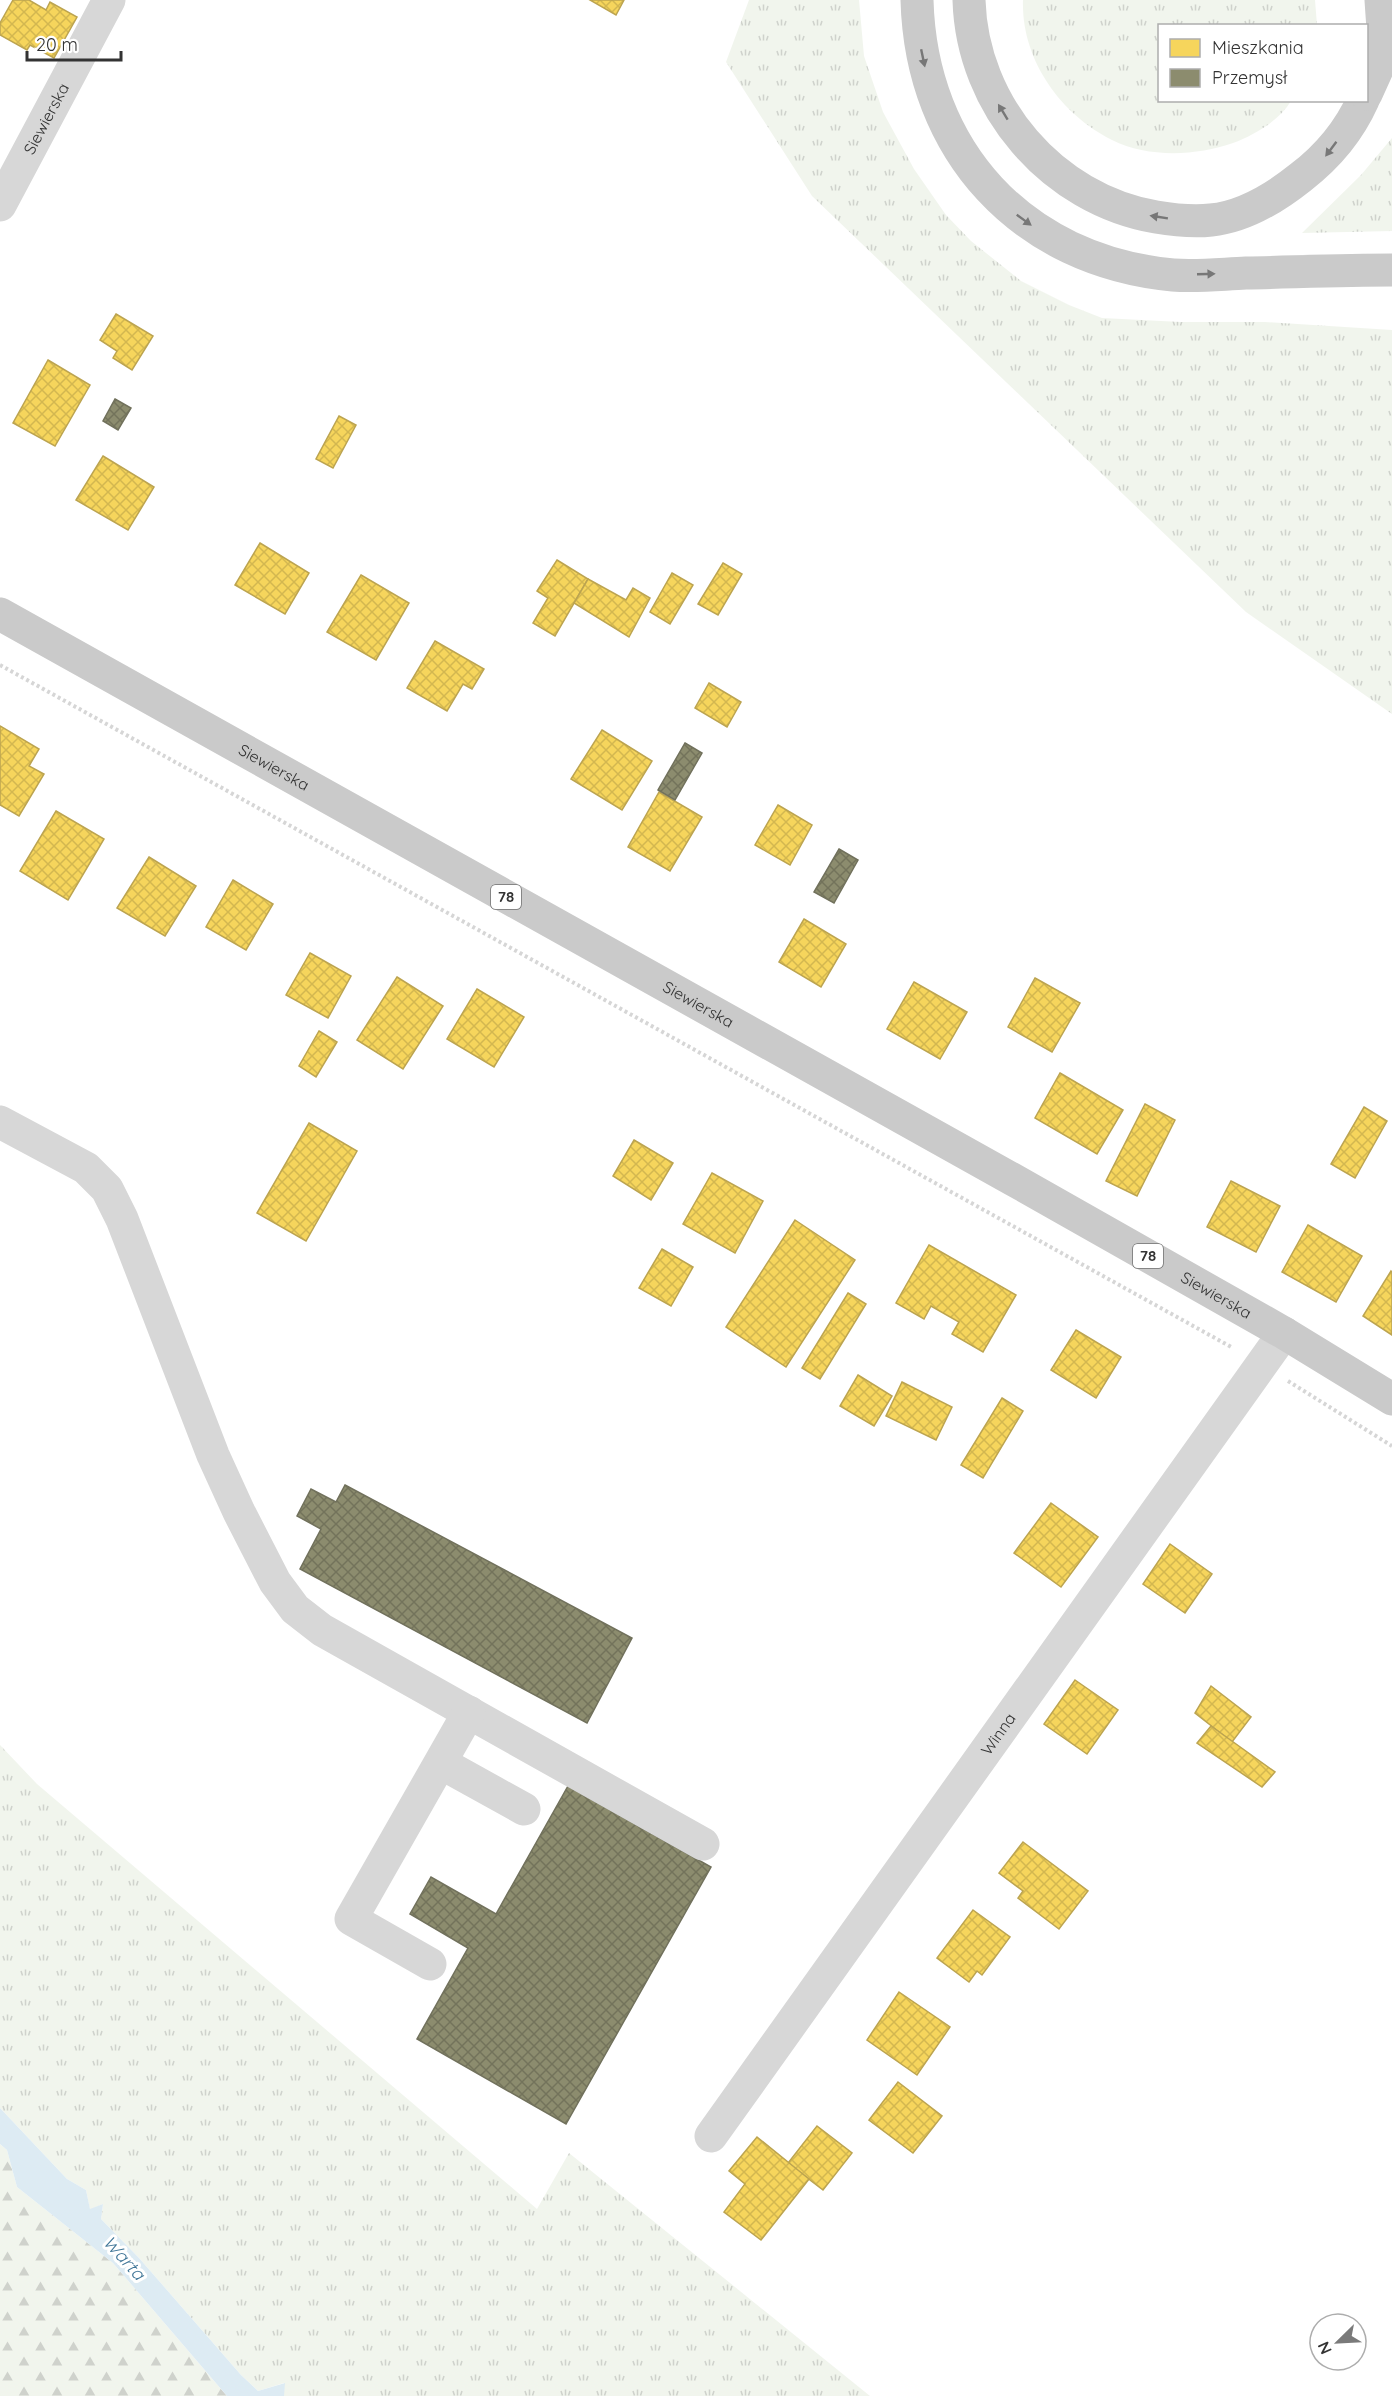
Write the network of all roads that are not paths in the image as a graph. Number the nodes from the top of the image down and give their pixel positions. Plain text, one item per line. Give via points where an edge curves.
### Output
1 (109, 0) edge
2 (917, 0) edge
3 (969, 0) edge
4 (1381, 0) edge
5 (1368, 89) edge
6 (1362, 102) edge
7 (0, 206) edge
8 (1392, 270) edge
9 (0, 614) edge
10 (0, 1122) edge
11 (1284, 1333) junction
12 (1392, 1399) edge
13 (469, 1712) junction
14 (441, 1762) junction
15 (524, 1809) dead end
16 (703, 1844) dead end
17 (429, 1964) dead end
18 (711, 2136) dead end

1 - 7 street, Siewierska
2 -> 8 main road via 926,76 940,115 961,154 1018,216 1053,240 1092,258 1175,275
6 -> 3 main road via 1324,159 1282,192 1250,209 1212,220 1142,214 1106,202 1070,183 1040,159 1013,128 993,96 978,58
4 - 5 main road via 1380,63
9 - 11 main road, Siewierska / 78
10 - 13 street via 86,1168 107,1190 234,1502 275,1582 295,1609 322,1630
11 - 12 main road, Siewierska / 78
11 - 18 street, Winna
13 - 14 street
13 - 16 street
14 - 15 street
14 - 17 street via 351,1919

